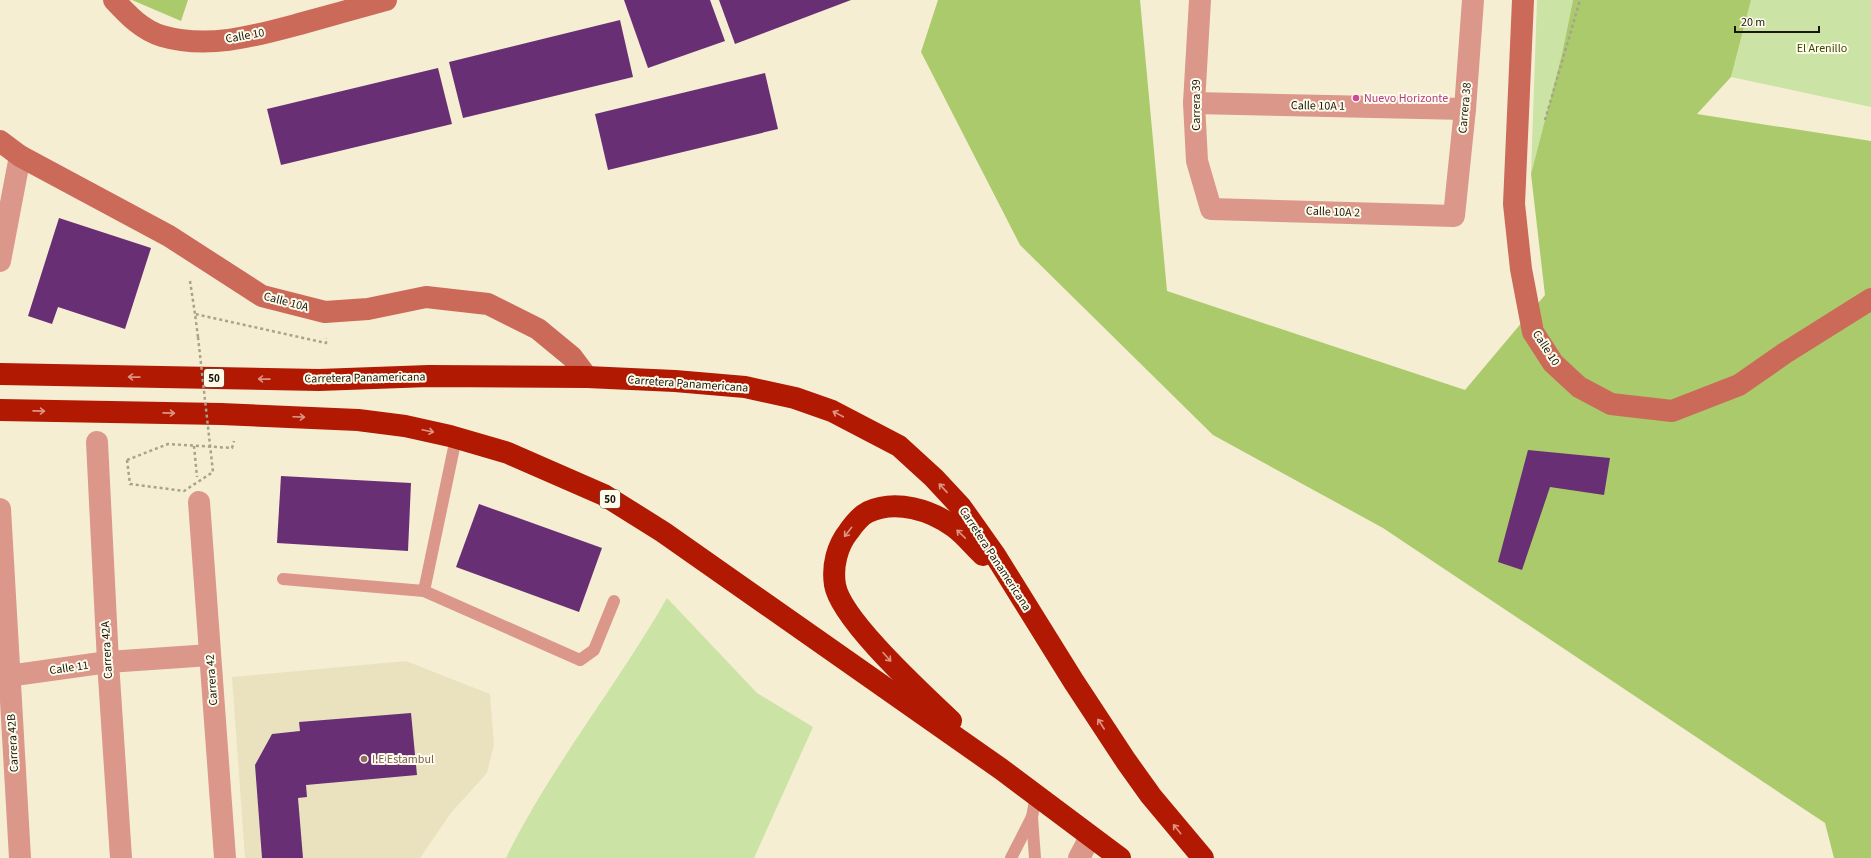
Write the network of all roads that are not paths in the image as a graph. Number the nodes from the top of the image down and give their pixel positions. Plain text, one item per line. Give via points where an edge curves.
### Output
1 (114, 0) edge
2 (386, 0) edge
3 (1200, 0) edge
4 (1473, 0) edge
5 (1523, 0) edge
6 (1194, 103) junction
7 (1465, 109) junction
8 (0, 141) edge
9 (20, 156) junction
10 (1211, 209) joint
11 (1454, 216) joint
12 (0, 261) edge
13 (1871, 299) edge
14 (0, 374) edge
15 (587, 378) junction
16 (0, 410) edge
17 (456, 438) junction
18 (97, 442) dead end
19 (199, 502) road end
20 (0, 509) edge
21 (283, 579) dead end
22 (424, 591) junction
23 (614, 601) dead end
24 (1025, 604) junction
25 (210, 655) junction
26 (108, 662) junction
27 (4, 677) edge
28 (1001, 770) junction
29 (1036, 795) junction
30 (1032, 817) junction
31 (1090, 836) junction
32 (20, 858) edge
33 (121, 858) edge
34 (225, 858) edge
35 (1011, 858) edge
36 (1035, 858) edge
37 (1079, 858) edge
38 (1120, 858) edge
39 (1203, 858) edge

1 - 2 street, Calle 10 via 134,22 162,36 198,41 253,36
3 - 6 street, Carrera 39
4 - 7 street, Carrera 38
5 - 13 street, Calle 10 via 1514,204 1521,269 1533,332 1553,363 1579,387 1612,404 1672,411 1739,385
6 - 7 street, Calle 10A 1
6 - 10 street, Carrera 39 via 1197,161
7 - 11 street, Carrera 38
8 - 9 street, Calle 10A
9 - 12 street
9 - 15 street, Calle 10A via 169,236 262,296 325,312 368,309 426,297 488,304 538,329 572,356
10 - 11 street, Calle 10A 2
15 -> 14 highway, Carretera Panamericana / 50 via 429,376 319,380
24 -> 15 highway, Carretera Panamericana / 50 via 961,507 934,478 899,446 832,411 795,398 745,387 675,381
16 -> 17 highway, 50 via 240,414 358,420 406,426
17 - 22 lane
17 - 28 highway, 50 via 508,453 604,495 766,604
18 - 26 street, Carrera 42A
19 - 25 street, Carrera 42
20 - 27 street, Carrera 42B
21 - 22 lane
22 - 23 lane via 580,660 594,650
24 -> 28 highway via 955,528 930,514 908,507 885,507 868,512 857,520 841,541 835,560 835,586 846,608 861,628 900,672
39 -> 24 highway, Carretera Panamericana / 50 via 1147,790
25 - 26 street, Calle 11
25 - 34 street, Carrera 42
26 - 27 street, Calle 11
26 - 33 street, Carrera 42A
27 - 32 street, Carrera 42B
28 - 29 highway, 50
29 - 30 lane
29 - 31 highway, 50
30 - 35 lane
30 - 36 lane
31 - 37 street
31 - 38 highway, 50

